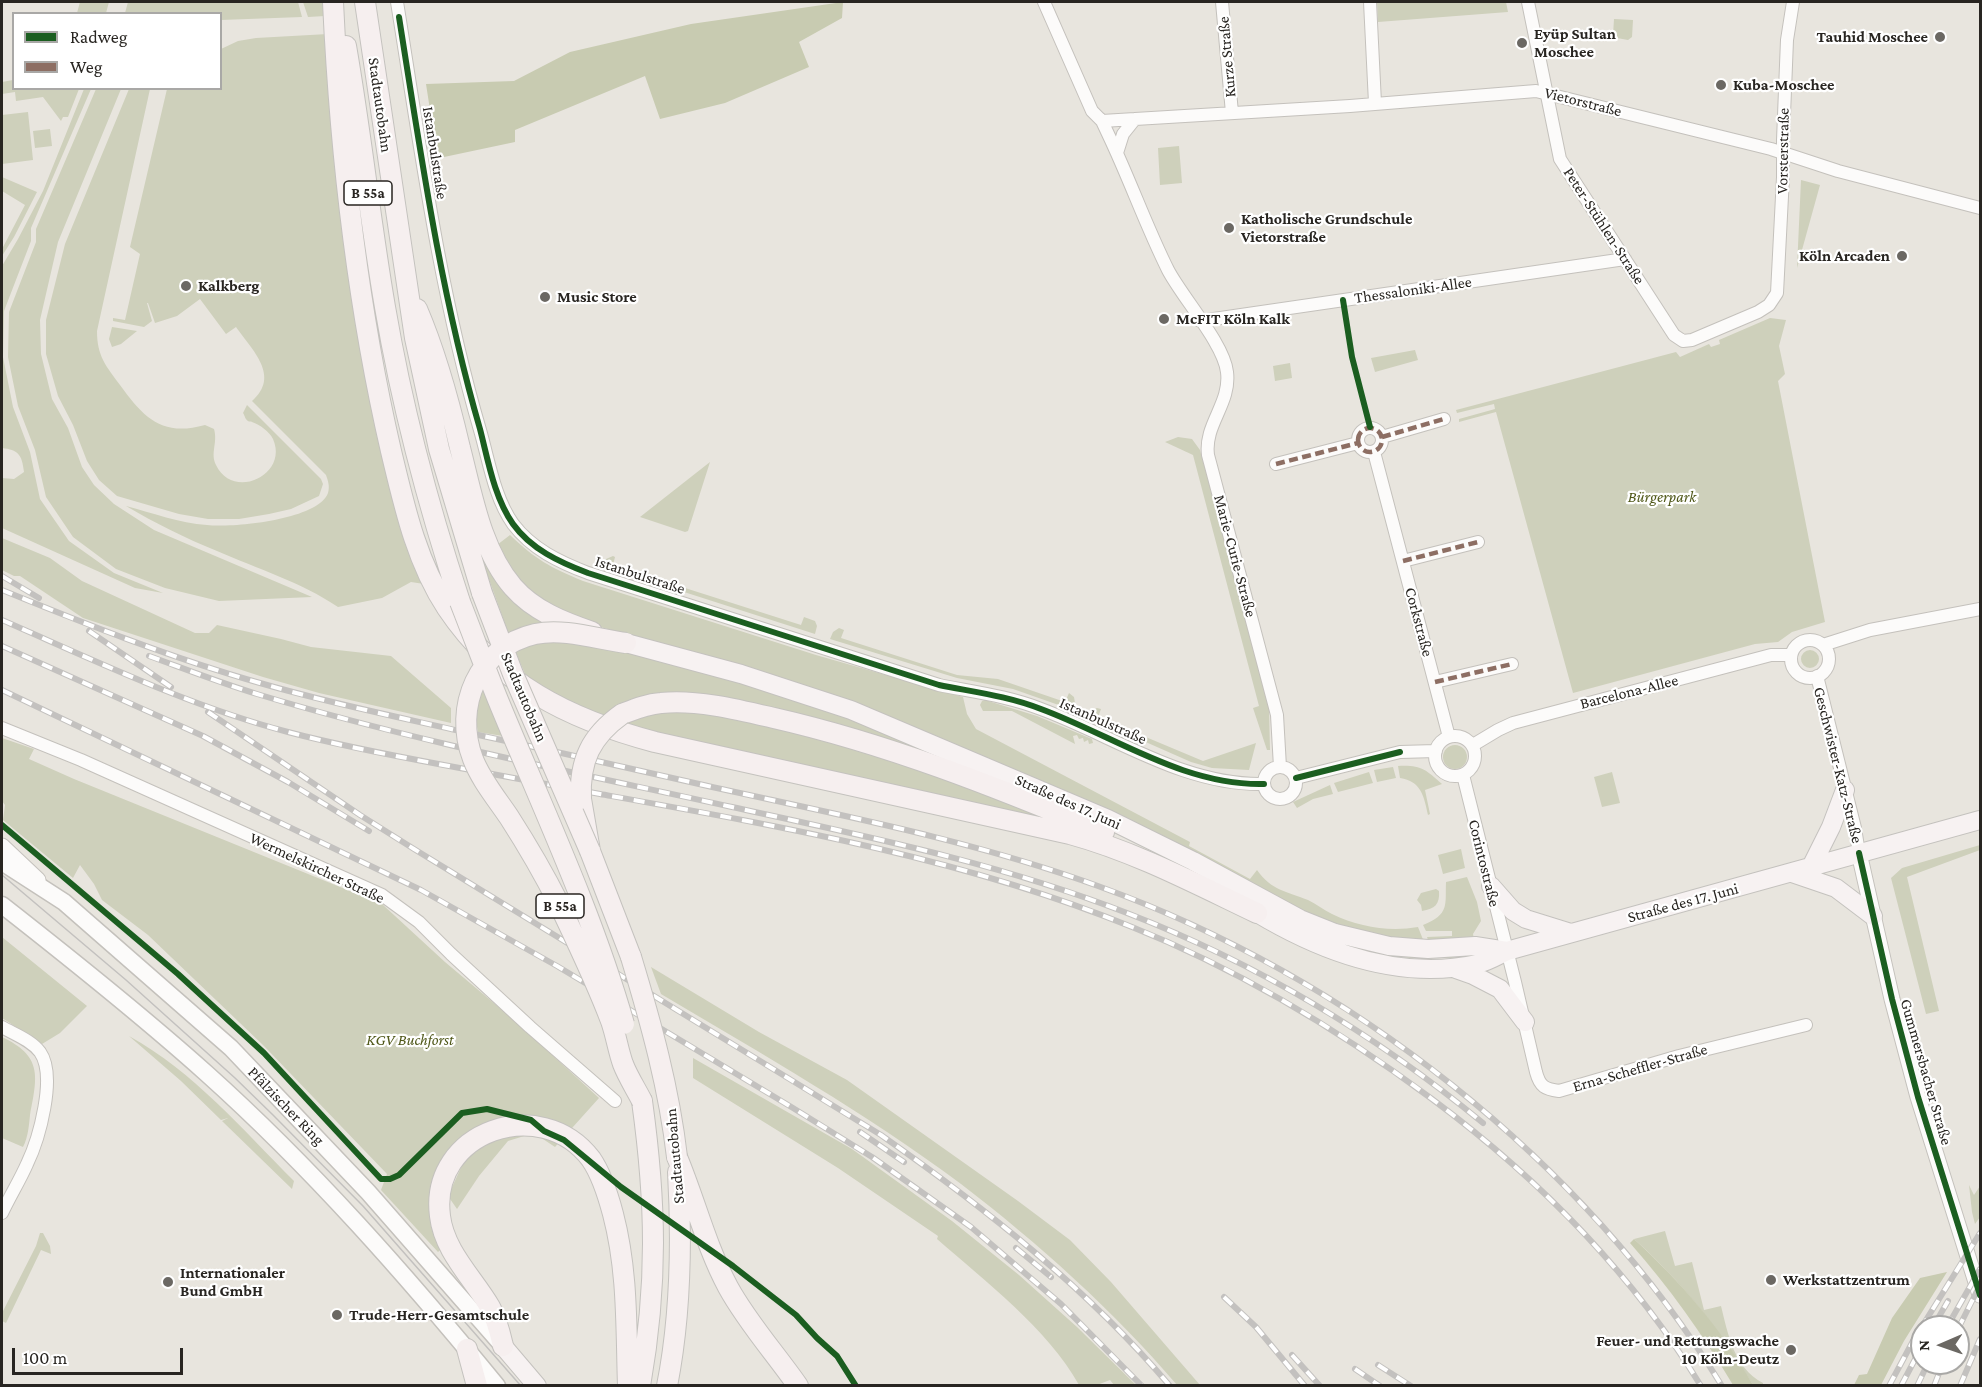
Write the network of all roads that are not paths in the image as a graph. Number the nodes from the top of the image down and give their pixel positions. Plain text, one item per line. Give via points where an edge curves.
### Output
1 (333, 2) edge
2 (338, 2) edge
3 (365, 2) edge
4 (397, 2) edge
5 (1044, 2) edge
6 (1222, 2) edge
7 (1370, 2) edge
8 (1528, 2) edge
9 (1793, 2) edge
10 (1547, 93) junction
11 (1375, 103) junction
12 (1232, 113) junction
13 (1135, 119) junction
14 (1102, 121) junction
15 (1117, 153) junction
16 (1783, 154) junction
17 (1980, 208) edge
18 (1625, 259) junction
19 (405, 280) junction
20 (1773, 299) joint
21 (1200, 321) junction
22 (1444, 419) dead end
23 (1382, 437) junction
24 (1358, 443) junction
25 (1374, 452) junction
26 (1276, 464) dead end
27 (1478, 542) dead end
28 (1403, 561) junction
29 (1980, 609) edge
30 (626, 643) junction
31 (1823, 645) junction
32 (1791, 655) junction
33 (1512, 664) dead end
34 (1817, 676) junction
35 (1435, 682) junction
36 (2, 728) edge
37 (1449, 737) junction
38 (1473, 746) junction
39 (1436, 751) junction
40 (1280, 767) junction
41 (1463, 775) junction
42 (1296, 778) junction
43 (1264, 784) junction
44 (1845, 790) junction
45 (1980, 819) edge
46 (2, 846) edge
47 (590, 851) junction
48 (1860, 853) junction
49 (2, 862) edge
50 (1811, 867) junction
51 (1792, 873) junction
52 (1491, 886) junction
53 (58, 898) junction
54 (2, 905) edge
55 (1257, 913) junction
56 (1873, 916) junction
57 (1573, 933) junction
58 (1507, 951) junction
59 (1448, 967) junction
60 (1525, 1022) junction
61 (1806, 1025) dead end
62 (2, 1027) edge
63 (615, 1101) dead end
64 (642, 1101) junction
65 (677, 1157) junction
66 (2, 1213) edge
67 (1980, 1295) edge
68 (503, 1346) junction
69 (467, 1348) junction
70 (477, 1386) edge
71 (497, 1386) edge
72 (537, 1386) edge
73 (628, 1386) edge
74 (640, 1386) edge
75 (667, 1386) edge
76 (798, 1386) edge

1 - 55 highway via 337,81 354,236 380,402 417,548 447,608 483,653 511,678 558,708 588,721 655,742 1104,843
2 - 64 highway, Stadtautobahn / B 55a, bridge via 385,308 413,444 460,602 606,964
3 - 19 highway, Stadtautobahn / B 55a
4 - 43 street, Istanbulstraße via 436,241 470,396 503,506 515,526 539,550 588,573 939,685 1016,700 1194,774 1220,781
5 - 14 street, Marie-Curie-Straße via 1092,111
6 - 12 street, Kurze Straße
7 - 11 street
8 - 10 street, Peter-Stühlen-Straße
9 - 16 street, Vorsterstraße via 1787,40
10 - 11 street, Vietorstraße
10 - 16 street, Vietorstraße
10 - 18 street, Peter-Stühlen-Straße via 1560,159
11 - 12 street, Vietorstraße
12 - 13 street, Vietorstraße
13 - 14 street, Vietorstraße
13 - 15 street via 1123,134
14 - 15 street, Marie-Curie-Straße
15 - 21 street, Marie-Curie-Straße via 1168,271
16 - 17 street, Vietorstraße
16 - 20 street, Vorsterstraße via 1777,293
18 - 20 street, Peter-Stühlen-Straße via 1674,335 1683,341 1758,312
18 - 21 street, Thessaloniki-Allee
19 - 30 highway, bridge via 429,335 480,522 501,571 540,610
19 - 47 highway, Stadtautobahn / B 55a, bridge via 439,449 479,583 513,674
21 - 40 street, Marie-Curie-Straße via 1219,348 1227,370 1221,408 1208,436 1208,455 1277,716
22 - 23 street
23 - 24 street via 1378,430 1366,428 1359,434
23 - 25 street via 1381,446
24 - 25 street via 1361,449
24 - 26 street
25 - 28 street, Corkstraße
27 - 28 street
28 - 35 street, Corkstraße
29 - 31 street via 1870,630
30 - 58 main road, Straße des 17. Juni via 741,674 851,710 1108,819 1300,919 1335,933 1389,946 1475,946
30 - 64 highway, B 55a, bridge via 558,633 521,639 504,648 483,669 473,685 465,719 473,761 558,903 611,1022 624,1067
31 - 32 street via 1804,640
31 - 34 street via 1829,659
32 - 34 street via 1796,671 1805,677
32 - 38 street, Barcelona-Allee via 1771,655 1513,723
33 - 35 street
34 - 44 street, Geschwister-Katz-Straße
35 - 37 street, Corkstraße
36 - 63 street, Wermelskircher Straße via 382,895 419,922
37 - 38 street via 1462,737
37 - 39 street
38 - 41 street via 1476,757 1472,768
39 - 41 street via 1440,769 1450,776
39 - 42 street via 1400,752
40 - 42 street
40 - 43 street via 1269,772
41 - 52 street, Corintostraße
42 - 43 street via 1295,789 1288,797 1272,796
44 - 48 street, Geschwister-Katz-Straße
44 - 50 main road via 1832,827
45 - 48 main road, Straße des 17. Juni
46 - 53 street
47 - 55 highway, bridge via 581,786 582,770 595,738 622,714 641,706 684,703 811,726 971,778 1103,832 1202,879
47 - 65 highway, Stadtautobahn / B 55a, bridge via 631,957 654,1032 672,1112
48 - 50 main road, Straße des 17. Juni
48 - 56 street, Gummersbacher Straße
49 - 53 main road, Pfälzischer Ring
50 - 51 main road, Straße des 17. Juni
51 - 56 main road via 1836,888
51 - 57 main road, Straße des 17. Juni
52 - 57 main road via 1513,911 1526,919
52 - 58 street, Corintostraße
53 - 68 main road, Pfälzischer Ring via 231,1048 368,1192
54 - 69 main road, Pfälzischer Ring via 206,1073 398,1267
55 - 59 main road, Straße des 17. Juni via 1292,934 1367,962 1395,967
56 - 67 street, Gummersbacher Straße via 1920,1105
57 - 58 main road, Straße des 17. Juni
58 - 59 main road, Straße des 17. Juni via 1477,964
58 - 60 street, Erna-Scheffler-Straße
59 - 60 main road via 1500,989
60 - 61 street, Erna-Scheffler-Straße via 1539,1082 1544,1089 1559,1091
62 - 66 street via 39,1051 47,1085 35,1145
64 - 74 highway, Stadtautobahn / B 55a via 651,1162 654,1225 651,1315
65 - 75 highway, Stadtautobahn / B 55a via 679,1284
65 - 76 highway via 728,1287
68 - 72 main road, Pfälzischer Ring
68 - 73 highway via 491,1309 448,1244 439,1201 446,1174 472,1141 504,1127 546,1128 566,1138 592,1161 609,1200 621,1252 627,1310
69 - 70 highway
69 - 71 main road, Pfälzischer Ring

